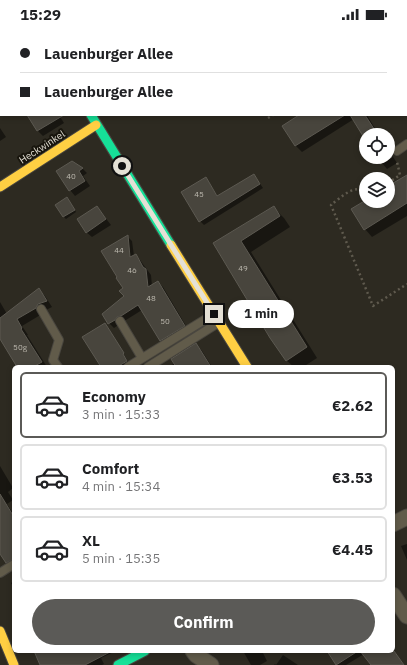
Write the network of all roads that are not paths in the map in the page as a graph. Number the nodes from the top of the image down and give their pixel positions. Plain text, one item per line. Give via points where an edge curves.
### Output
1 (91, 116) edge
2 (96, 125) junction
3 (407, 144) edge
4 (398, 151) road end
5 (0, 187) edge
6 (41, 309) dead end
7 (217, 318) junction
8 (120, 321) dead end
9 (142, 358) junction
10 (57, 365) edge
11 (131, 365) edge
12 (151, 365) edge
13 (246, 365) edge
14 (407, 517) edge
15 (395, 523) edge
16 (12, 565) edge
17 (0, 573) edge
18 (395, 599) edge
19 (407, 616) edge
20 (0, 631) edge
21 (143, 653) edge
22 (194, 653) edge
23 (132, 662) edge
24 (14, 665) edge
25 (118, 665) edge
26 (211, 665) edge

1 - 2 street
2 - 5 street, Heckwinkel
2 - 7 street
3 - 4 lane
6 - 10 lane via 59,340 53,360
7 - 9 lane
7 - 12 lane
7 - 13 street
8 - 9 lane
9 - 11 lane
14 - 15 street
16 - 17 lane
18 - 19 street
20 - 24 street
21 - 23 street
22 - 26 street
23 - 25 street

